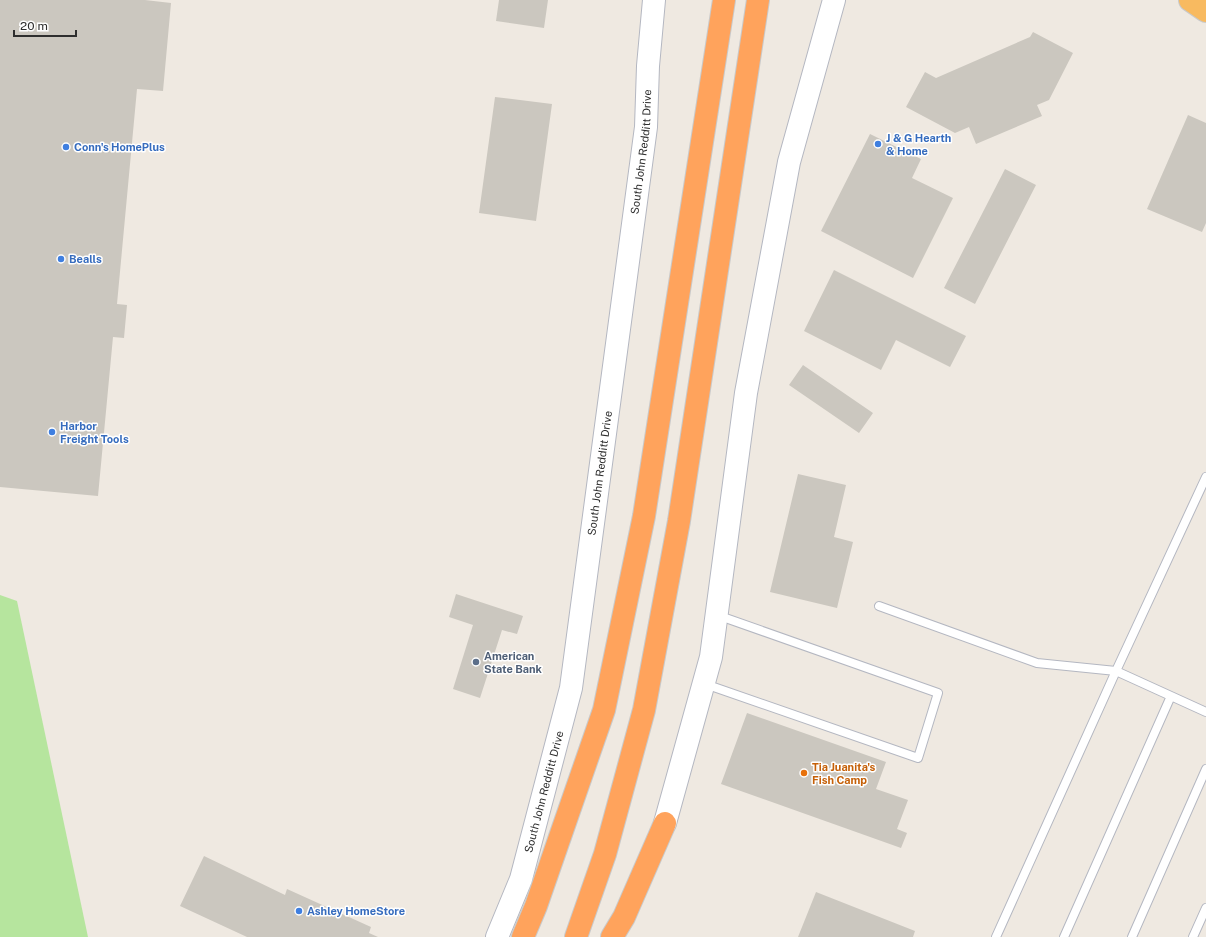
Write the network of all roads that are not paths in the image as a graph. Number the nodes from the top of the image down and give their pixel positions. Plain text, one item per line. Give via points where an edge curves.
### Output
1 (654, 0) edge
2 (724, 0) edge
3 (758, 0) edge
4 (834, 0) edge
5 (1190, 0) edge
6 (1206, 11) edge
7 (1206, 477) edge
8 (879, 606) dead end
9 (717, 615) junction
10 (1116, 671) junction
11 (704, 684) junction
12 (1171, 696) junction
13 (1206, 712) edge
14 (1206, 769) edge
15 (665, 823) joint
16 (1206, 908) edge
17 (497, 937) edge
18 (523, 937) edge
19 (576, 937) edge
20 (612, 937) edge
21 (996, 937) edge
22 (1064, 937) edge
23 (1132, 937) edge
24 (1193, 937) edge

1 - 17 main road, South John Redditt Drive via 646,127 571,688 521,879
2 - 18 highway via 644,516 604,710
3 - 19 highway via 679,521 644,710 605,854
4 - 9 main road via 789,162 746,393
5 - 6 highway
7 - 10 lane
8 - 10 lane via 1036,663
9 - 11 main road via 712,657
9 - 11 lane via 938,693 918,758
10 - 12 lane
10 - 21 lane
11 - 15 main road
12 - 13 lane
12 - 22 lane
14 - 23 lane
15 - 20 highway via 624,917
16 - 24 lane

